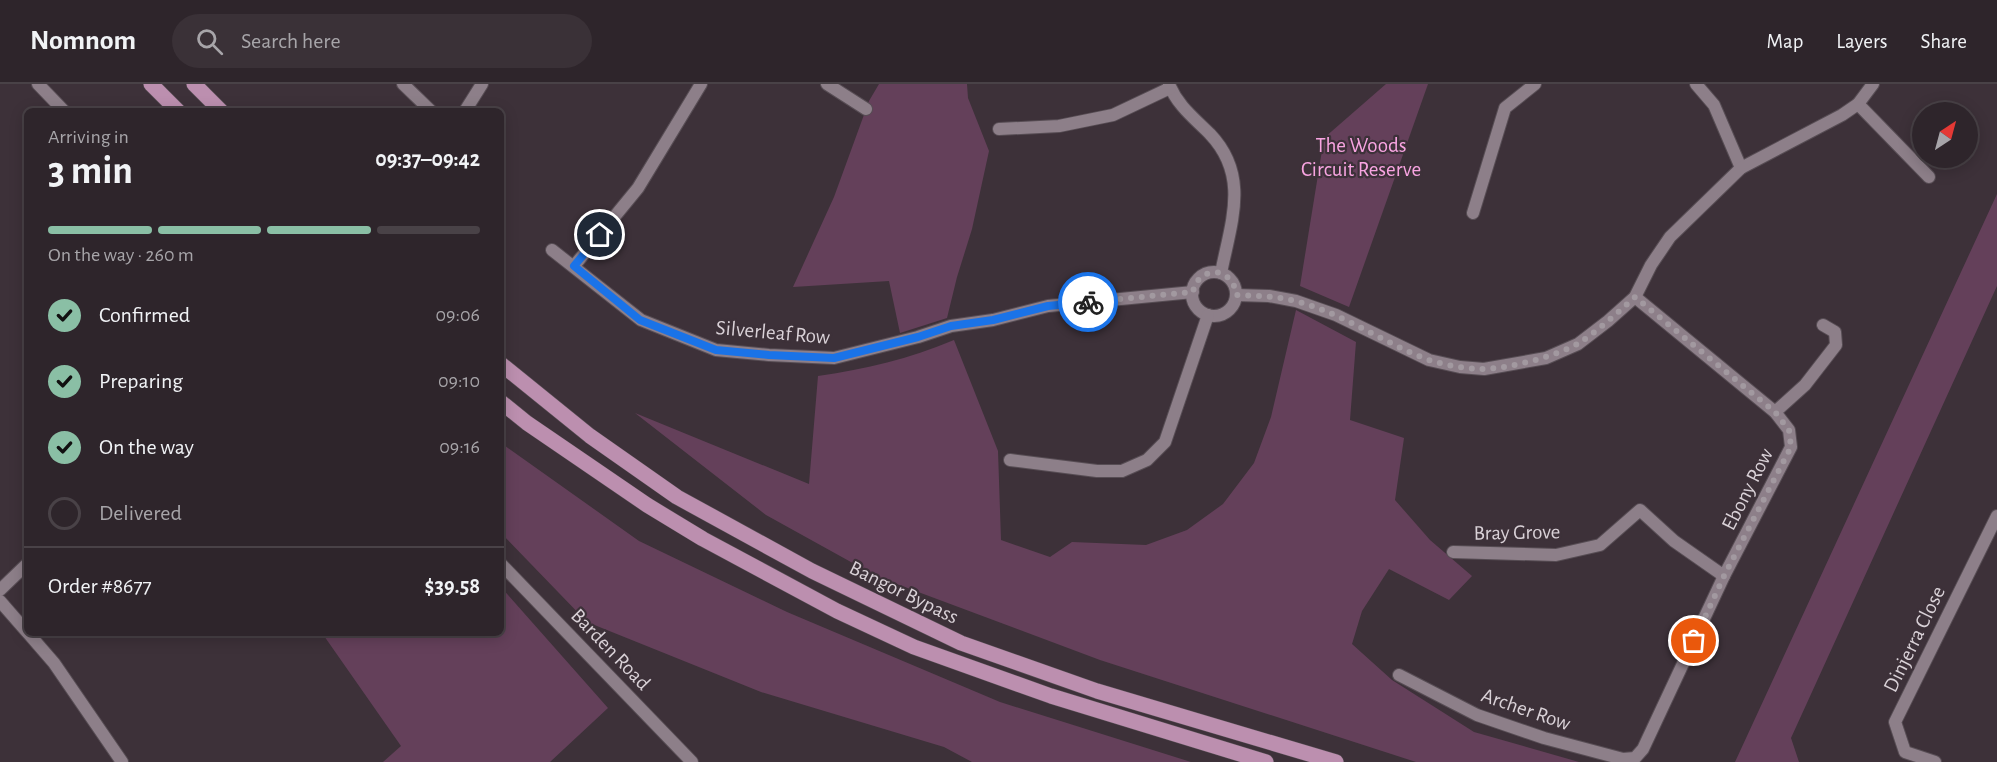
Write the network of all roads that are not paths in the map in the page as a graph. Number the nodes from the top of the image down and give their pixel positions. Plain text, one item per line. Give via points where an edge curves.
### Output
1 (38, 84) edge
2 (151, 84) edge
3 (194, 84) edge
4 (403, 84) edge
5 (482, 84) edge
6 (701, 84) edge
7 (827, 84) edge
8 (1534, 84) edge
9 (1696, 84) edge
10 (1873, 84) edge
11 (1170, 86) edge
12 (1858, 104) junction
13 (61, 108) edge
14 (175, 108) edge
15 (218, 108) edge
16 (427, 108) edge
17 (467, 108) edge
18 (866, 109) dead end
19 (999, 129) dead end
20 (1741, 168) junction
21 (1929, 177) dead end
22 (1473, 213) dead end
23 (552, 250) dead end
24 (574, 266) junction
25 (1221, 273) junction
26 (1193, 292) junction
27 (1236, 295) junction
28 (1635, 297) junction
29 (1208, 315) junction
30 (1823, 325) dead end
31 (504, 366) edge
32 (504, 404) edge
33 (1775, 412) junction
34 (1010, 460) dead end
35 (1997, 516) edge
36 (1453, 552) dead end
37 (24, 567) edge
38 (504, 567) edge
39 (1724, 576) junction
40 (0, 590) edge
41 (0, 601) edge
42 (24, 629) edge
43 (30, 636) edge
44 (1400, 675) dead end
45 (1643, 749) joint
46 (122, 762) edge
47 (692, 762) edge
48 (1266, 762) edge
49 (1336, 762) edge
50 (1935, 762) edge

1 - 13 street
2 - 14 main road
3 - 15 main road
4 - 16 street
5 - 17 street
6 - 24 street via 638,188
7 - 18 street
8 - 22 street via 1505,108
9 - 20 street via 1714,105
10 - 12 street
11 - 19 street via 1113,115 1059,126
11 - 25 street via 1177,101 1220,144 1230,163 1235,202
12 - 20 street
12 - 21 street
20 - 28 street via 1670,237
23 - 24 street, Silverleaf Row
24 - 26 street, Silverleaf Row via 640,320 716,350 834,358 951,326 1048,306
25 - 26 street via 1204,274
25 - 27 street via 1232,281
26 - 29 street via 1197,306
27 - 28 street via 1296,301 1336,315 1429,360 1484,369 1546,358 1578,344
27 - 29 street via 1225,313
28 - 33 street, Ebony Row
29 - 34 street via 1165,442 1147,460 1122,471 1097,471
30 - 33 street via 1835,332 1836,345 1805,385
31 - 49 main road, Bangor Bypass via 590,436 677,497 812,571 961,643 1097,691
32 - 48 main road, Bangor Bypass via 647,505 703,539 914,647 1051,696
33 - 39 street, Ebony Row via 1789,430 1791,447
35 - 50 street, Dinjerra Close via 1894,722 1905,752
36 - 39 street, Bray Grove via 1556,555 1600,545 1640,510 1674,541
37 - 40 street
38 - 47 street, Barden Road
39 - 45 street, Ebony Row
41 - 42 street
43 - 46 street via 54,663
44 - 45 street, Archer Row via 1477,715 1544,738 1623,759 1635,758

